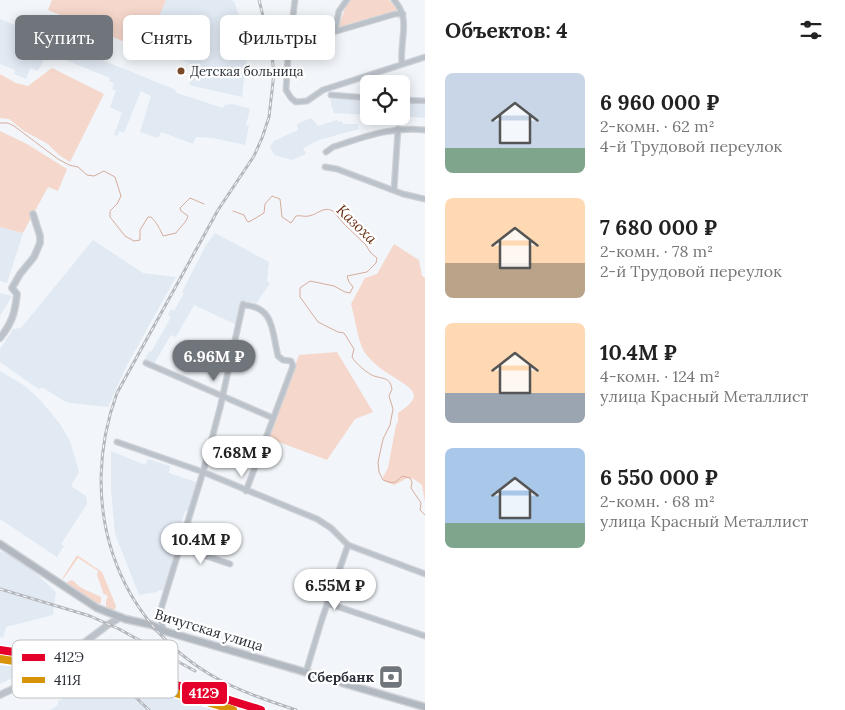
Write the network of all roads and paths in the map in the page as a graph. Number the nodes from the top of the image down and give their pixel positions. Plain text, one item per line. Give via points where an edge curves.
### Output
1 (294, 0) edge
2 (347, 0) edge
3 (394, 0) edge
4 (403, 14) junction
5 (293, 15) edge
6 (335, 31) joint
7 (425, 57) edge
8 (288, 60) edge
9 (402, 64) junction
10 (331, 95) dead end
11 (360, 97) edge
12 (410, 100) edge
13 (425, 101) edge
14 (398, 129) junction
15 (425, 130) edge
16 (326, 152) dead end
17 (325, 167) dead end
18 (394, 190) junction
19 (425, 199) edge
20 (32, 214) dead end
21 (0, 338) edge
22 (146, 363) dead end
23 (222, 396) junction
24 (273, 418) junction
25 (117, 442) dead end
26 (203, 472) junction
27 (246, 491) junction
28 (0, 544) edge
29 (348, 545) junction
30 (180, 547) junction
31 (230, 564) dead end
32 (425, 574) edge
33 (327, 603) junction
34 (121, 617) junction
35 (164, 631) junction
36 (425, 636) edge
37 (87, 640) edge
38 (306, 672) junction
39 (12, 689) edge
40 (0, 695) edge
41 (425, 706) edge

1 - 5 street
2 - 6 street via 339,11
3 - 4 street
4 - 6 street
4 - 9 street
7 - 9 street
8 - 9 street via 286,90 293,101 303,102 323,90
10 - 11 street
12 - 13 street
14 - 15 street
14 - 16 street via 381,131
14 - 18 street
17 - 18 street
18 - 19 street
20 - 21 street via 40,242 34,257 12,288 17,294 15,311
22 - 23 street
23 - 24 street
23 - 24 street via 243,305 252,306 264,314 273,327 278,356 292,363
23 - 26 street
24 - 27 street
25 - 26 street
26 - 27 street
26 - 30 street
27 - 29 street via 317,519
28 - 34 main road, Вичугская улица via 97,608
29 - 32 street
29 - 33 street
30 - 31 street
30 - 35 street via 161,608
33 - 36 street
33 - 38 street
34 - 35 main road, Вичугская улица
34 - 37 street
35 - 38 main road, Вичугская улица
38 - 41 main road, Вичугская улица
39 - 40 street

